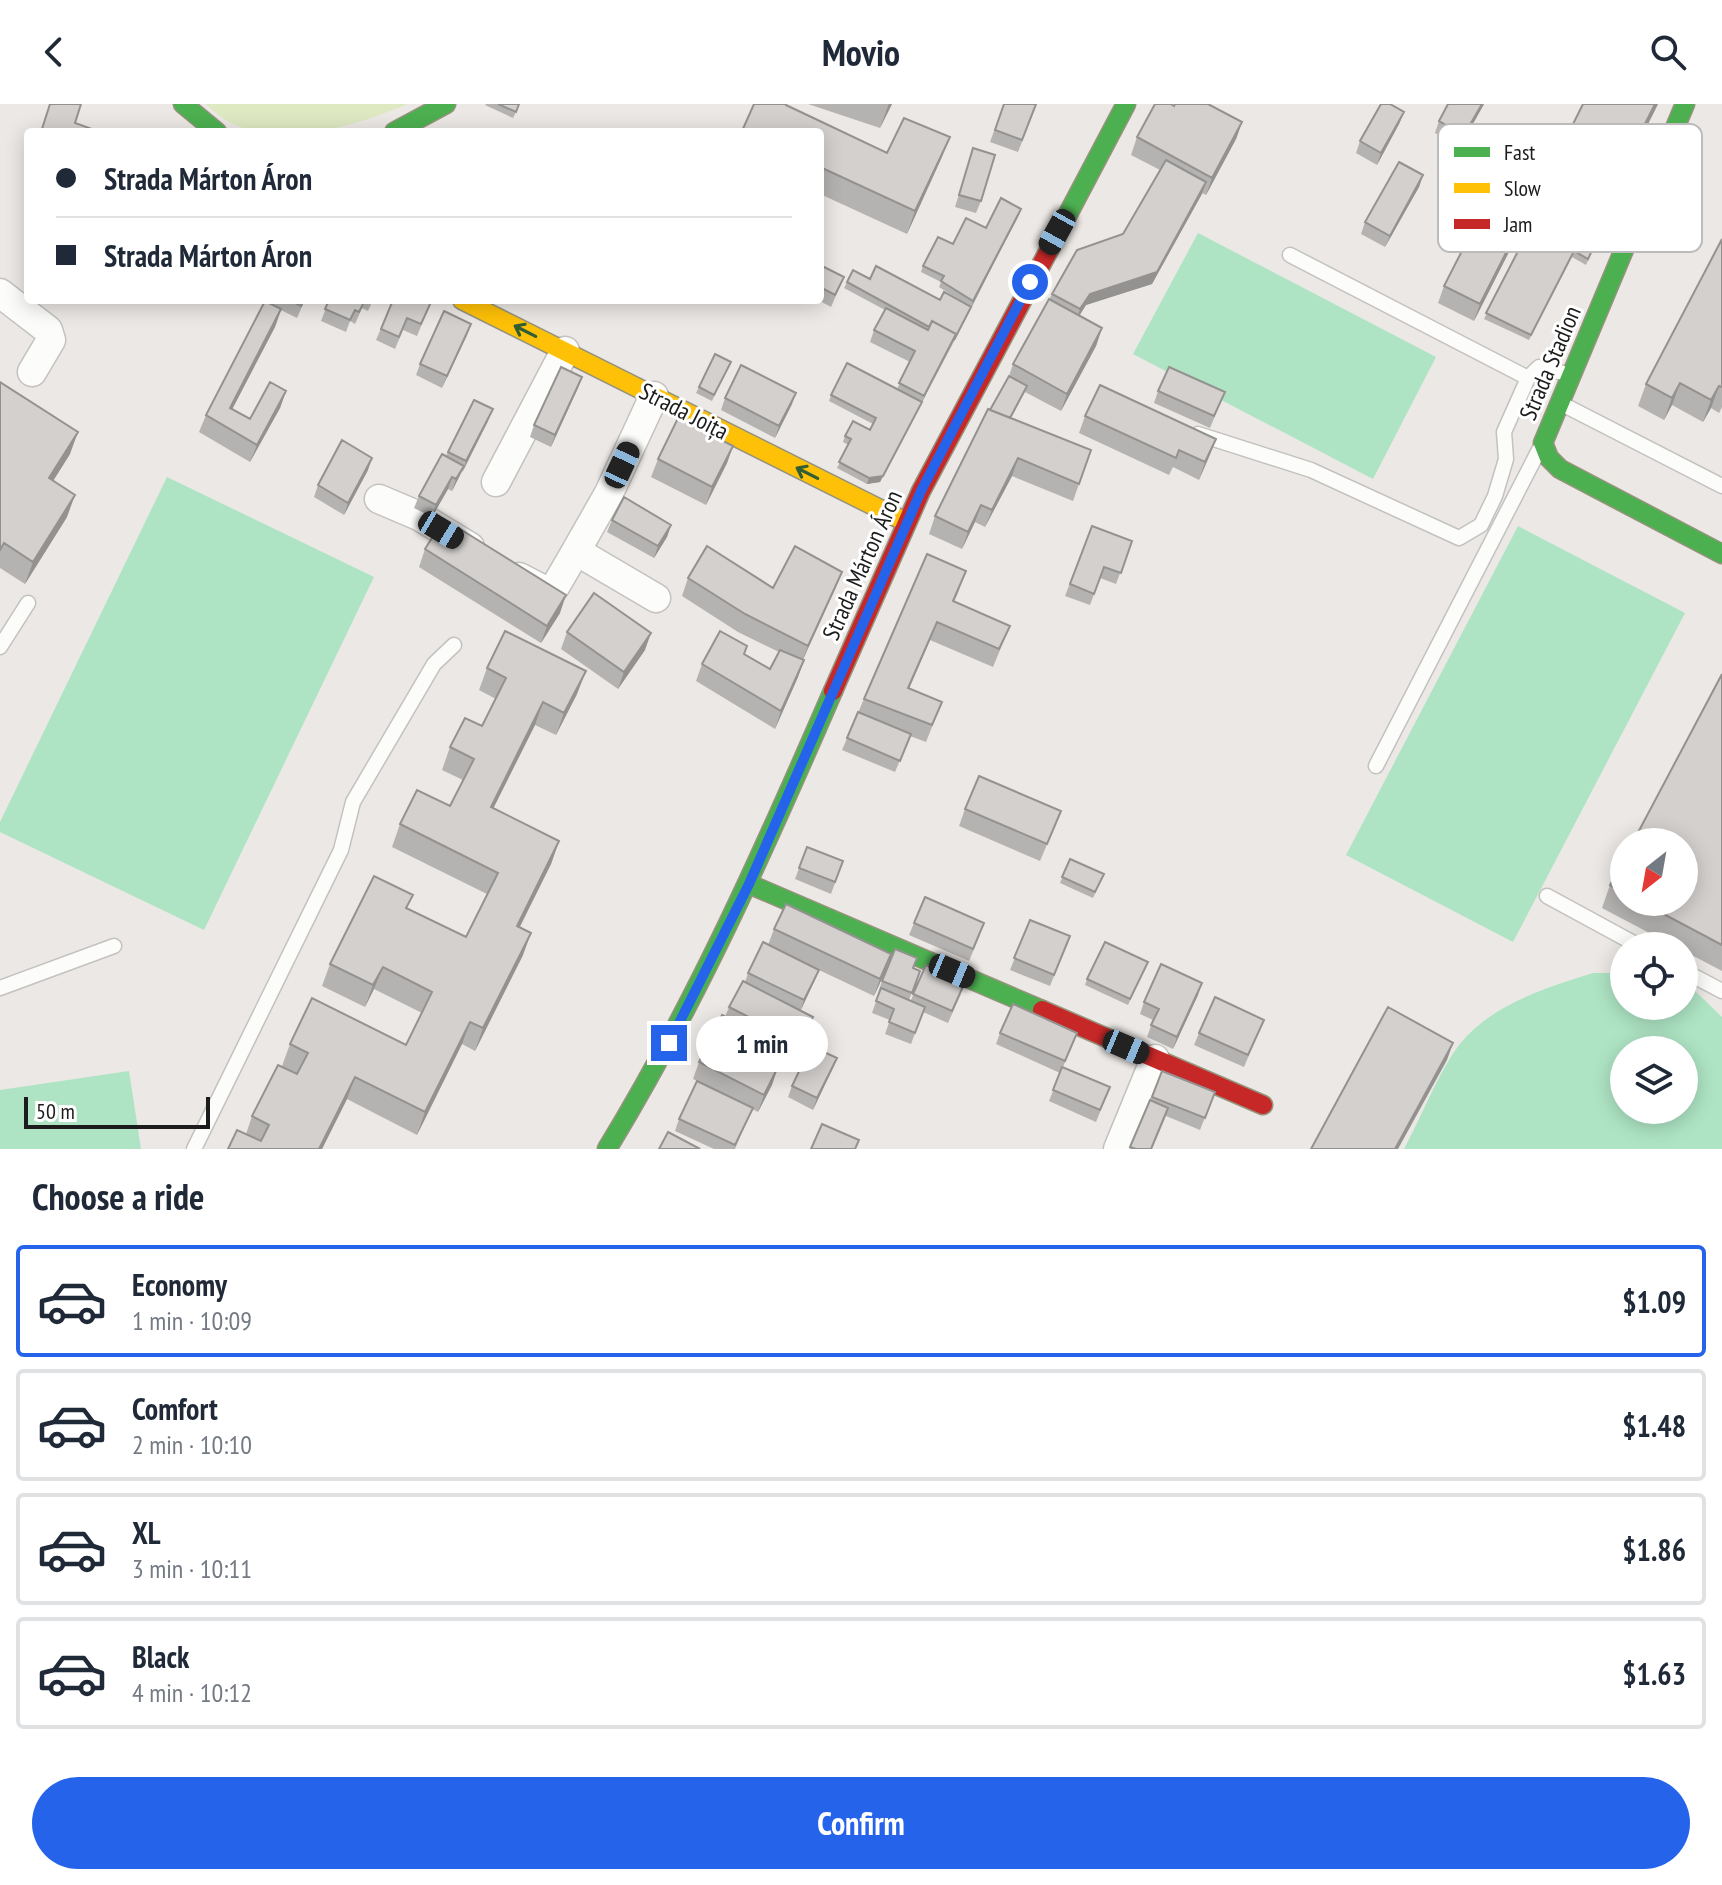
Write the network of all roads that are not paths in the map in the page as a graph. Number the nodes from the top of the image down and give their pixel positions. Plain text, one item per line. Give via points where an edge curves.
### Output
1 (446, 104) edge
2 (1126, 104) edge
3 (1685, 104) edge
4 (191, 116) edge
5 (1677, 124) edge
6 (210, 128) edge
7 (401, 128) edge
8 (1623, 252) edge
9 (1290, 255) dead end
10 (0, 293) edge
11 (470, 304) edge
12 (565, 351) junction
13 (32, 372) dead end
14 (1571, 375) junction
15 (1528, 378) junction
16 (654, 396) junction
17 (1560, 403) junction
18 (1178, 427) edge
19 (1543, 443) junction
20 (496, 482) dead end
21 (1722, 486) edge
22 (379, 499) dead end
23 (906, 522) junction
24 (576, 551) junction
25 (1722, 554) edge
26 (656, 598) dead end
27 (28, 603) dead end
28 (454, 645) dead end
29 (0, 647) edge
30 (1376, 766) dead end
31 (749, 884) junction
32 (1547, 896) dead end
33 (1613, 932) edge
34 (114, 946) dead end
35 (1698, 978) edge
36 (0, 988) edge
37 (1722, 991) edge
38 (1155, 1059) junction
39 (656, 1068) junction
40 (1263, 1105) dead end
41 (642, 1124) dead end
42 (194, 1149) edge
43 (607, 1149) edge
44 (1118, 1149) edge

1 - 7 street
2 - 23 street, Strada Márton Áron
3 - 5 street, Strada Stadion
4 - 6 street
8 - 14 street, Strada Stadion
9 - 15 lane
10 - 13 street via 48,330 51,340
12 -> 11 street, Strada Joița
12 - 16 street, Strada Joița
12 - 20 street
14 - 15 lane via 1539,367
14 - 17 street, Strada Stadion
15 - 18 lane via 1504,432 1506,459 1495,496 1481,525 1459,538 1311,470
23 -> 16 street, Strada Joița
16 - 24 street
17 - 19 street, Strada Stadion
17 - 21 lane
19 - 25 street, Strada Stadion via 1560,469
19 - 30 lane
22 - 24 street via 419,516 546,591 555,587
23 - 31 street, Strada Márton Áron
24 - 26 street
27 - 29 lane
28 - 42 lane via 434,664 353,802 341,850
31 - 38 street
31 - 39 street, Strada Márton Áron
32 - 33 lane
34 - 36 lane
35 - 37 lane
38 - 40 street
38 - 44 street
39 - 41 street, Strada Márton Áron
39 - 43 street, Strada Márton Áron

